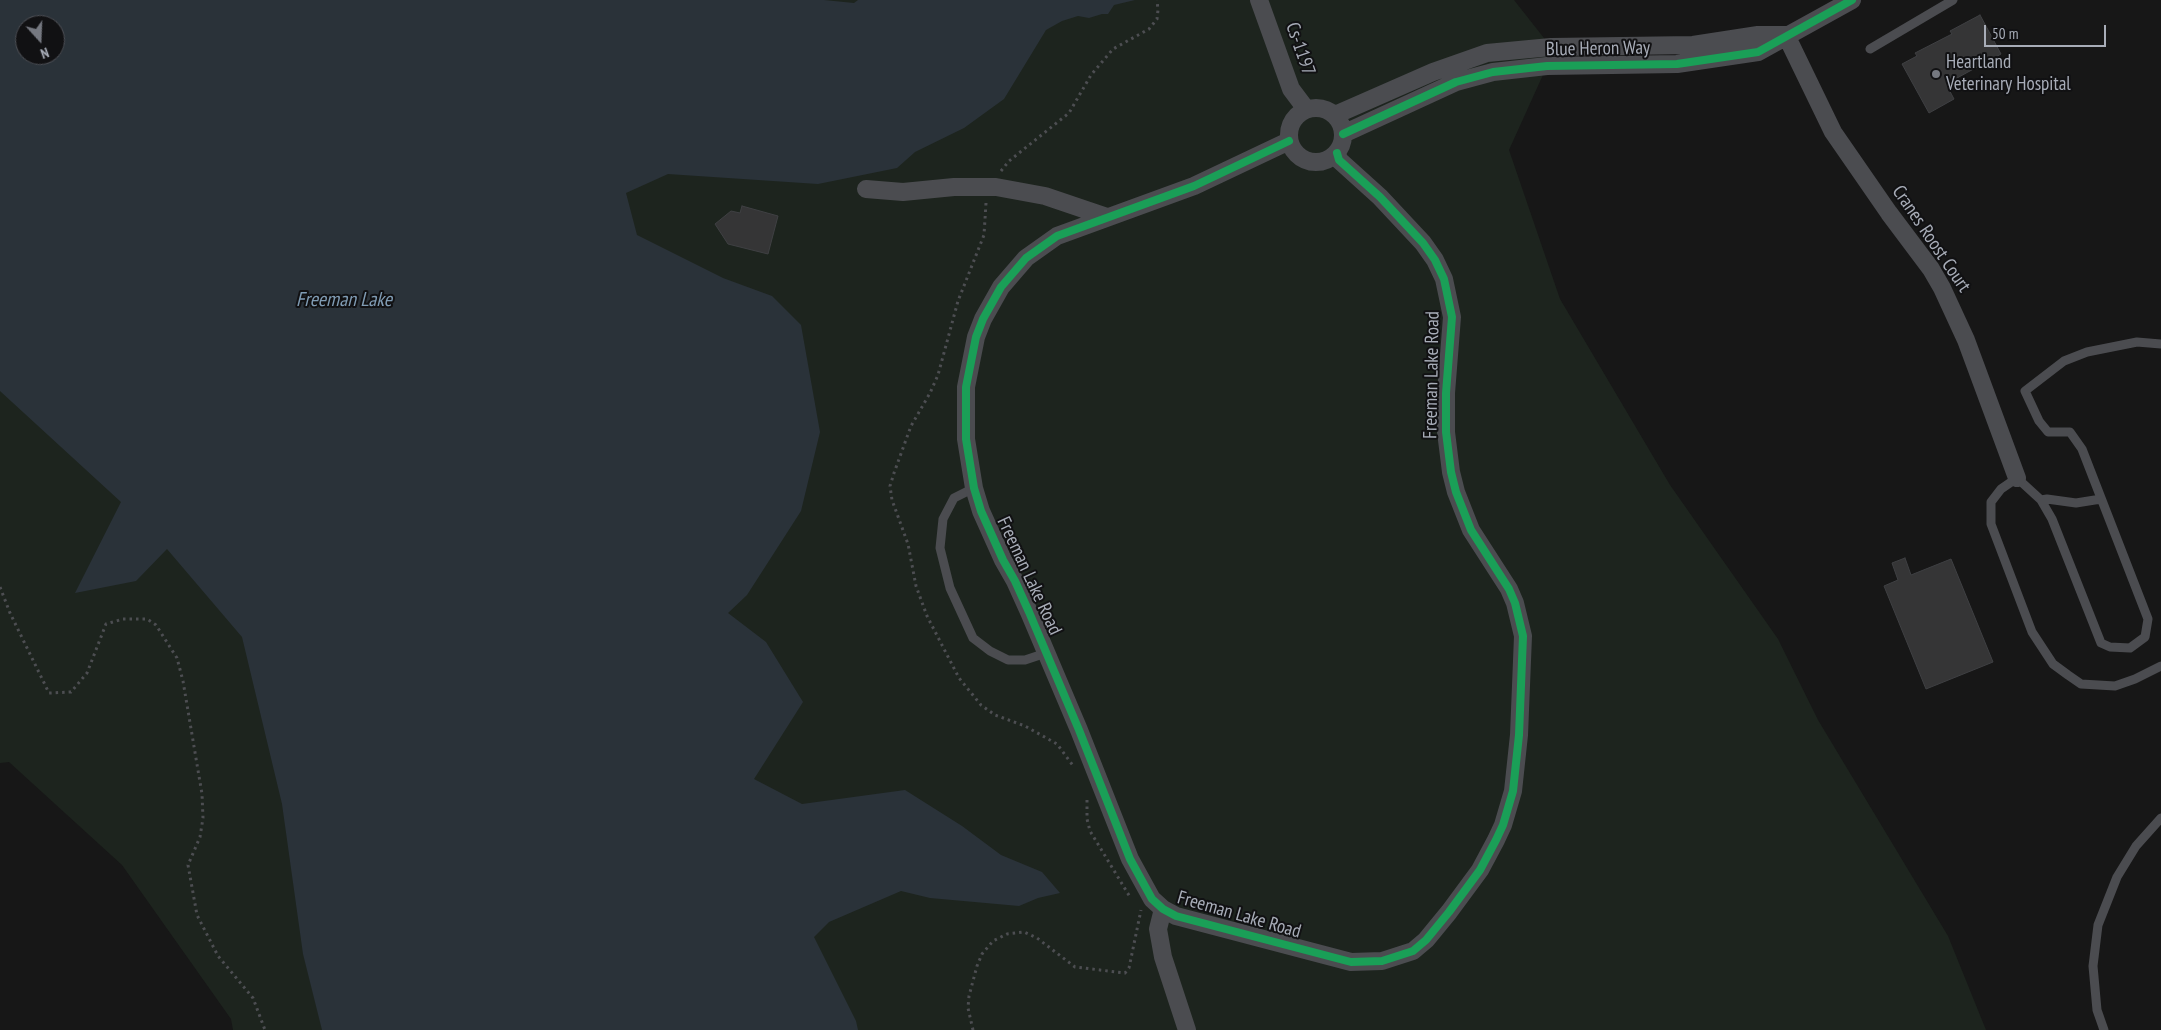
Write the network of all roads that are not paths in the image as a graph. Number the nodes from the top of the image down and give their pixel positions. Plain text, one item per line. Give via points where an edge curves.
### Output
1 (1259, 0) edge
2 (1852, 0) edge
3 (1953, 0) edge
4 (1786, 35) junction
5 (1870, 49) dead end
6 (1306, 109) junction
7 (1335, 115) junction
8 (1343, 134) junction
9 (1289, 141) junction
10 (1337, 153) junction
11 (866, 189) dead end
12 (1107, 217) junction
13 (2161, 344) edge
14 (2018, 478) junction
15 (974, 488) junction
16 (2101, 499) junction
17 (2041, 500) junction
18 (1046, 652) junction
19 (2161, 666) edge
20 (2161, 818) edge
21 (1163, 909) junction
22 (1187, 1030) edge
23 (2104, 1030) edge

1 - 6 street, Cs-1197 via 1290,89
2 - 4 street, Blue Heron Way
3 - 5 lane
4 - 7 street, Blue Heron Way via 1758,35 1693,45 1551,47 1487,53 1433,72
4 - 8 street, Blue Heron Way via 1758,52 1678,64 1547,66 1493,72 1456,82
4 - 14 street, Cranes Roost Court via 1833,132 1942,288 1966,340
6 - 7 street via 1327,109
6 - 9 street via 1291,123
7 - 8 street via 1342,124
8 - 10 street
9 - 10 street via 1294,152 1312,162 1325,161
9 - 12 street, Freeman Lake Road via 1194,186
10 - 21 street, Freeman Lake Road via 1339,160 1423,242 1444,279 1452,336 1446,393 1451,472 1471,530 1509,589 1522,628 1519,735 1513,791 1503,824 1480,870 1449,912 1413,951 1382,961 1351,962 1176,916
11 - 12 street via 904,192 954,186 992,187 1045,196
12 - 15 street, Freeman Lake Road via 1057,236 1026,258 1001,287 983,319 971,354 966,387 966,439
13 - 16 lane via 2137,342 2087,352 2064,361 2025,391 2048,432 2070,432 2082,449
14 - 17 lane
14 - 19 lane via 2001,489 1992,502 1991,524 2032,632 2048,656 2060,670 2081,684 2100,686 2128,682
15 - 18 street, Freeman Lake Road
15 - 18 lane via 954,498 943,519 940,548 950,588 973,638 990,652 1008,660 1025,660
16 - 17 lane via 2076,503
16 - 17 lane via 2148,619 2145,637 2130,648 2110,647 2101,642 2052,519
18 - 21 street, Freeman Lake Road via 1130,859 1152,899
20 - 23 lane via 2136,846 2116,877 2098,925 2094,966 2097,1010
21 - 22 street via 1158,929 1163,957

